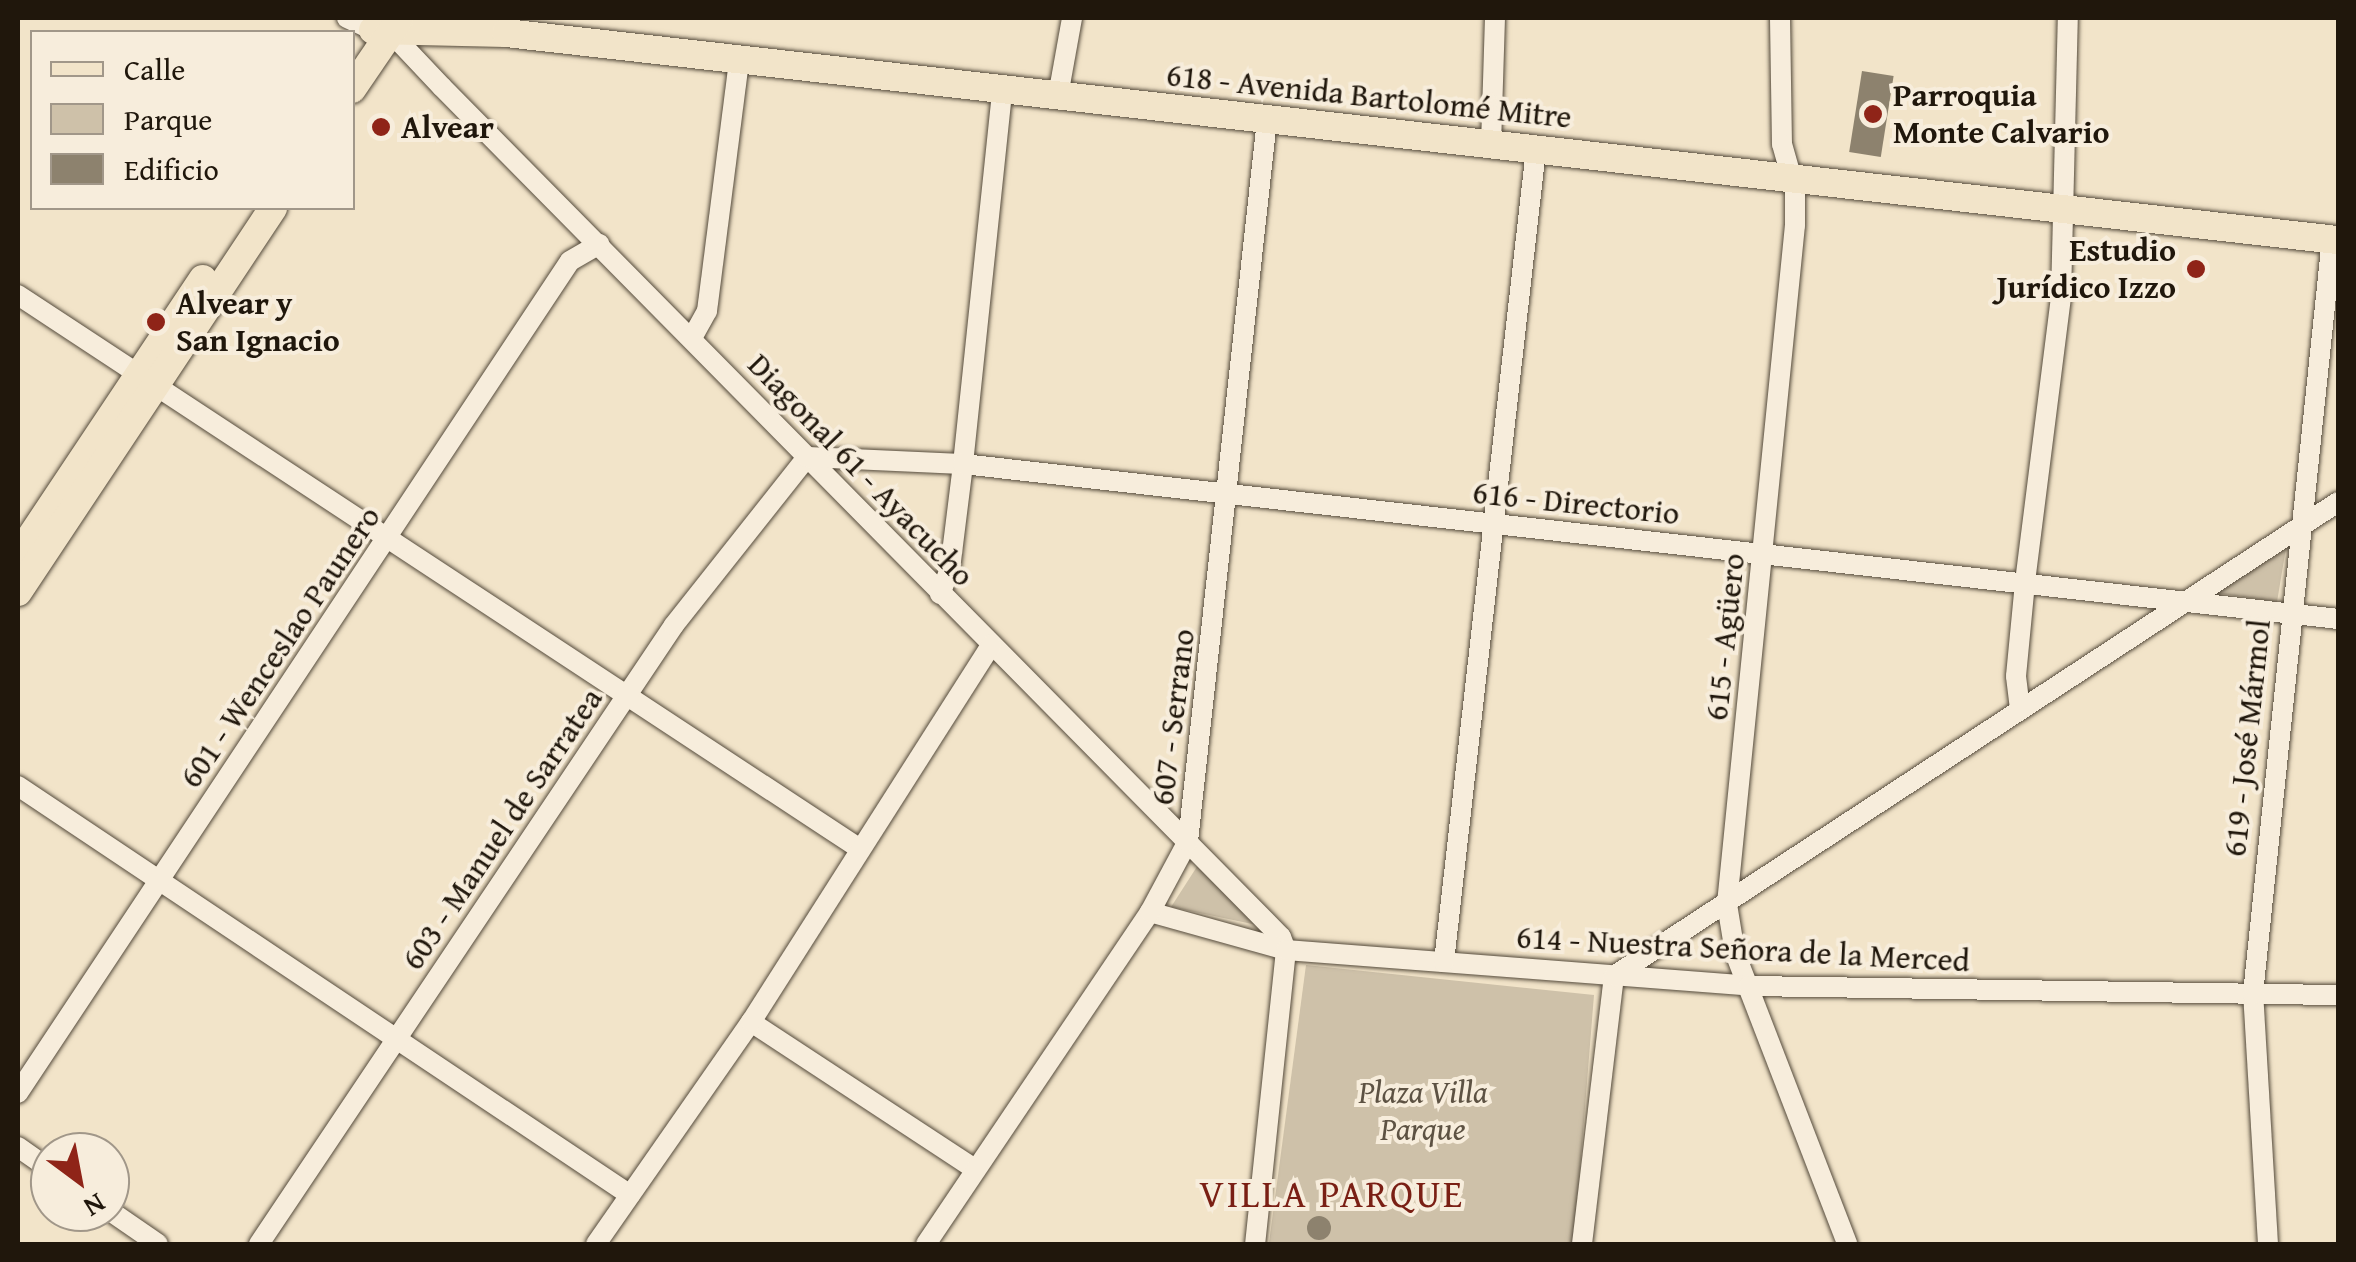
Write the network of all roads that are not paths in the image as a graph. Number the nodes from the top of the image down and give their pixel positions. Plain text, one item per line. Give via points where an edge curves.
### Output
1 (348, 18) edge
2 (418, 18) edge
3 (1072, 18) edge
4 (1495, 18) edge
5 (1780, 18) edge
6 (2068, 18) edge
7 (387, 24) edge
8 (355, 57) edge
9 (740, 60) junction
10 (355, 83) edge
11 (1002, 90) junction
12 (1058, 96) junction
13 (1267, 120) junction
14 (1492, 146) junction
15 (1536, 150) junction
16 (1792, 175) junction
17 (2067, 208) junction
18 (251, 210) edge
19 (272, 210) edge
20 (2335, 240) edge
21 (599, 244) junction
22 (18, 295) edge
23 (692, 338) junction
24 (146, 380) junction
25 (806, 457) junction
26 (963, 464) junction
27 (1230, 492) junction
28 (2338, 502) edge
29 (1492, 524) junction
30 (2303, 524) junction
31 (387, 540) junction
32 (1763, 554) junction
33 (19, 577) edge
34 (2025, 582) junction
35 (940, 594) junction
36 (2187, 600) junction
37 (2289, 614) junction
38 (2338, 619) edge
39 (991, 645) junction
40 (626, 699) junction
41 (2020, 709) junction
42 (18, 786) edge
43 (1188, 841) junction
44 (860, 849) junction
45 (158, 882) junction
46 (1728, 904) junction
47 (1150, 912) junction
48 (1286, 950) junction
49 (1444, 962) junction
50 (1614, 976) junction
51 (1749, 986) junction
52 (2253, 994) junction
53 (2338, 995) edge
54 (751, 1022) junction
55 (395, 1041) junction
56 (18, 1093) edge
57 (975, 1169) junction
58 (630, 1195) junction
59 (130, 1225) edge
60 (158, 1244) edge
61 (258, 1244) edge
62 (596, 1244) edge
63 (926, 1244) edge
64 (1255, 1244) edge
65 (1582, 1244) edge
66 (1847, 1244) edge
67 (2268, 1244) edge

1 - 7 street
2 - 7 street
3 - 12 street
4 - 14 street
5 - 16 street, 615 - Agüero via 1782,144
6 - 17 street
7 - 8 main road
7 - 9 main road, 618 - Avenida Bartolomé Mitre
7 - 10 main road
7 - 21 street, Diagonal 61 - Ayacucho
9 - 11 main road, 618 - Avenida Bartolomé Mitre
9 - 23 street via 707,310
11 - 12 main road, 618 - Avenida Bartolomé Mitre
11 - 26 street
12 - 13 main road, 618 - Avenida Bartolomé Mitre
13 - 14 main road, 618 - Avenida Bartolomé Mitre
13 - 27 street, 607 - Serrano
14 - 15 main road, 618 - Avenida Bartolomé Mitre
15 - 16 main road, 618 - Avenida Bartolomé Mitre
15 - 29 street
16 - 17 main road, 618 - Avenida Bartolomé Mitre
16 - 32 street, 615 - Agüero via 1795,225
17 - 20 main road, 618 - Avenida Bartolomé Mitre
17 - 34 street
18 - 24 main road
19 - 24 main road
20 - 30 street, 619 - José Mármol
21 - 23 street, Diagonal 61 - Ayacucho
21 - 31 street, 601 - Wenceslao Paunero via 570,261
22 - 24 street
23 - 25 street, Diagonal 61 - Ayacucho
24 - 31 street
24 - 33 main road
25 - 26 street, 616 - Directorio
25 - 35 street, Diagonal 61 - Ayacucho
25 - 40 street, 603 - Manuel de Sarratea via 674,625
26 - 27 street, 616 - Directorio
26 - 35 street via 950,569
27 - 29 street, 616 - Directorio
27 - 43 street, 607 - Serrano
28 - 30 street
29 - 32 street, 616 - Directorio
29 - 49 street
30 - 36 street
30 - 37 street, 619 - José Mármol
31 - 40 street
31 - 45 street, 601 - Wenceslao Paunero
32 - 34 street, 616 - Directorio
32 - 46 street, 615 - Agüero
34 - 36 street, 616 - Directorio
34 - 41 street
35 - 39 street, Diagonal 61 - Ayacucho
36 - 37 street, 616 - Directorio
36 - 41 street
37 - 38 street, 616 - Directorio
37 - 52 street, 619 - José Mármol
39 - 43 street, Diagonal 61 - Ayacucho
39 - 44 street
40 - 44 street
40 - 55 street, 603 - Manuel de Sarratea
41 - 46 street
42 - 45 street
43 - 47 street, 607 - Serrano
43 - 48 street, Diagonal 61 - Ayacucho
44 - 54 street
45 - 55 street
45 - 56 street, 601 - Wenceslao Paunero
46 - 50 street
46 - 51 street, 615 - Agüero
47 - 48 street, 614 - Nuestra Señora de la Merced
47 - 57 street, 607 - Serrano
48 - 49 street, 614 - Nuestra Señora de la Merced
48 - 64 street
49 - 50 street, 614 - Nuestra Señora de la Merced
50 - 51 street, 614 - Nuestra Señora de la Merced
50 - 65 street
51 - 52 street, 614 - Nuestra Señora de la Merced
51 - 66 street, 615 - Agüero
52 - 53 street, 614 - Nuestra Señora de la Merced
52 - 67 street, 619 - José Mármol
54 - 57 street
54 - 58 street
55 - 58 street
55 - 61 street, 603 - Manuel de Sarratea
57 - 63 street, 607 - Serrano
58 - 62 street
59 - 60 street

